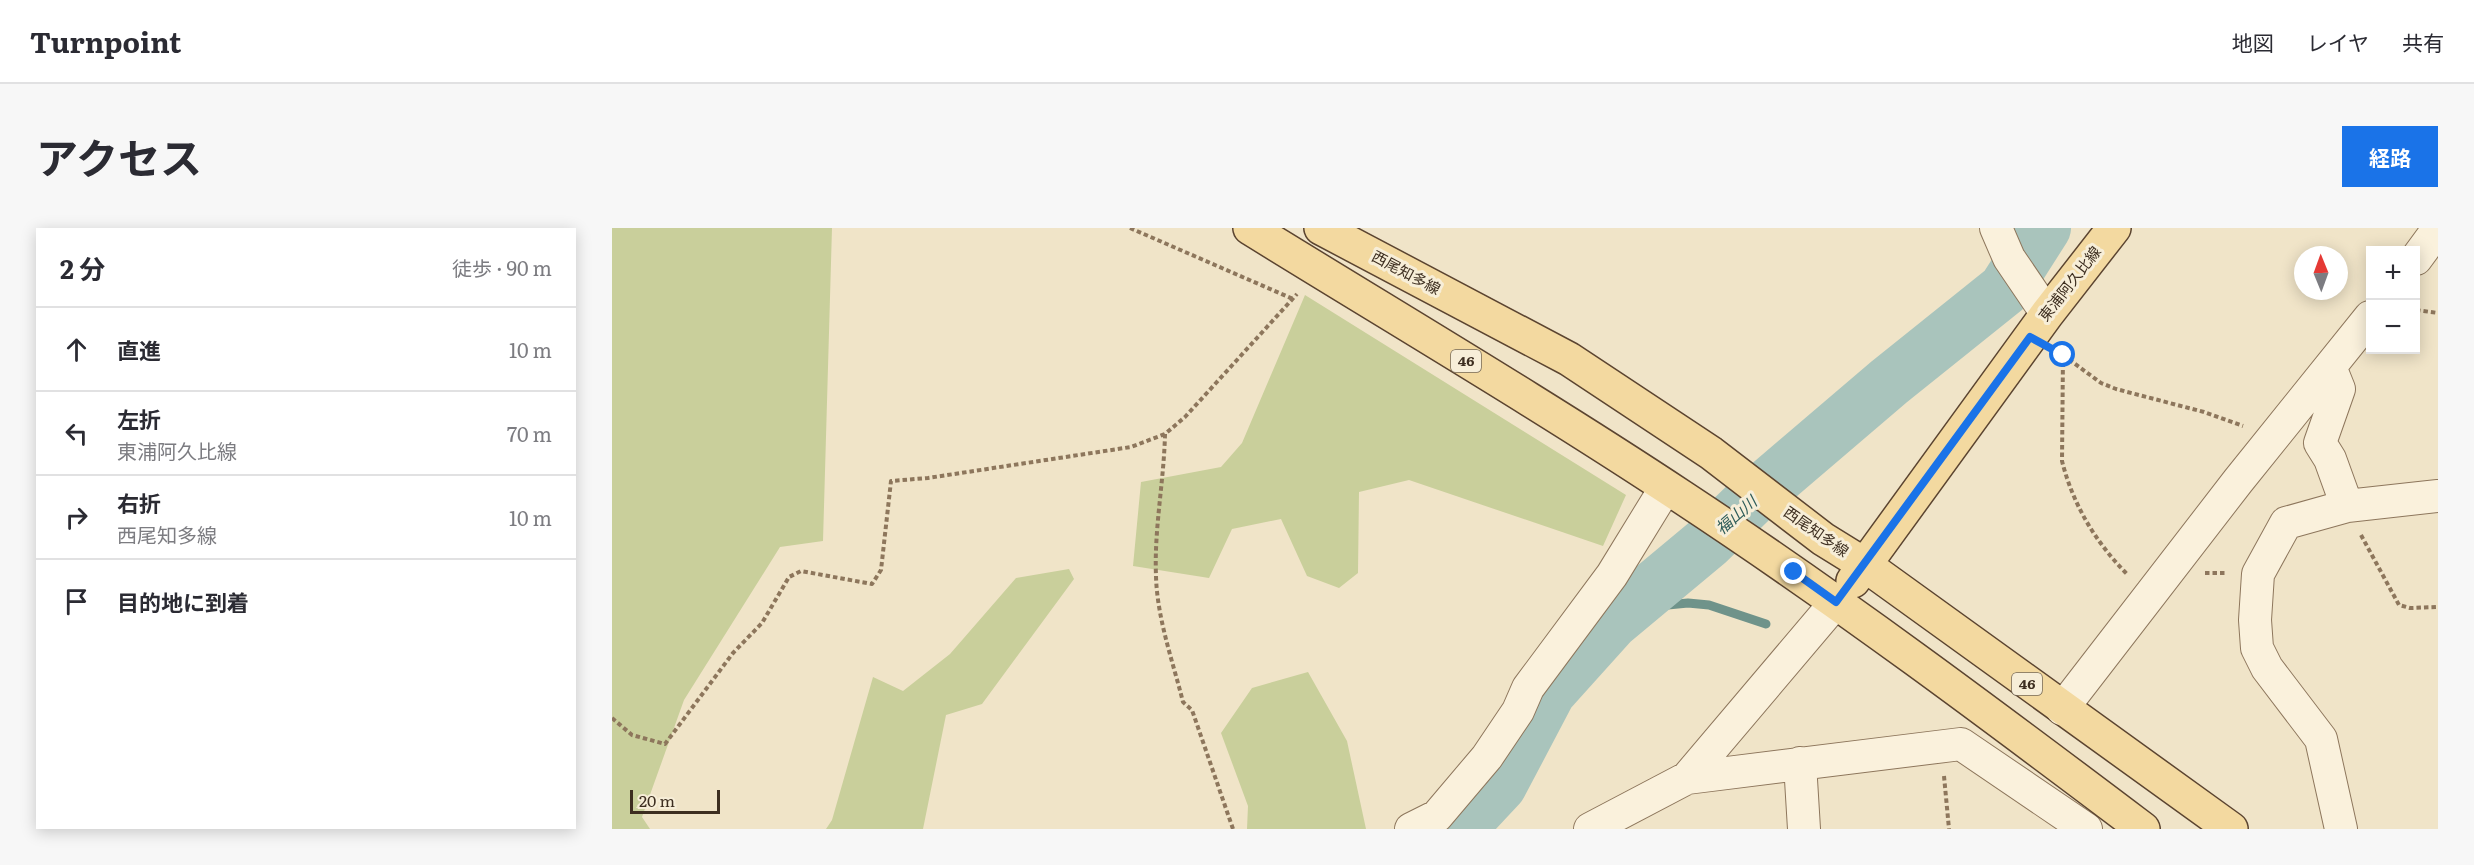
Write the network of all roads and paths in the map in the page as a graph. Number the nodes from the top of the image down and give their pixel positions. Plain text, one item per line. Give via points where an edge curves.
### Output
1 (1130, 228) edge
2 (1250, 228) edge
3 (1321, 228) edge
4 (1996, 228) edge
5 (2114, 228) edge
6 (2438, 229) edge
7 (2420, 252) edge
8 (1315, 268) junction
9 (1293, 299) junction
10 (2420, 310) edge
11 (2438, 312) edge
12 (2366, 322) edge
13 (2038, 325) junction
14 (2063, 355) junction
15 (2331, 369) junction
16 (1165, 434) junction
17 (2268, 445) junction
18 (1674, 491) junction
19 (2438, 496) edge
20 (2348, 506) junction
21 (1865, 565) junction
22 (2258, 574) junction
23 (2158, 585) junction
24 (1836, 602) junction
25 (2438, 607) edge
26 (2062, 709) junction
27 (612, 718) edge
28 (1941, 747) junction
29 (1800, 763) junction
30 (1687, 778) junction
31 (1233, 829) edge
32 (1411, 829) edge
33 (1590, 829) edge
34 (1804, 829) edge
35 (1949, 829) edge
36 (2086, 829) edge
37 (2143, 829) edge
38 (2230, 829) edge
39 (2341, 829) edge

1 - 9 path
2 - 8 main road, 46
3 - 21 main road, 西尾知多線 / 46 via 1569,359 1711,453 1823,539
4 - 13 street via 2026,285
5 - 13 main road, 東浦阿久比線
6 - 7 street
8 - 9 path
8 - 18 main road, 46
9 - 16 path
10 - 11 path
12 - 15 street
13 - 14 path
13 - 21 main road, 東浦阿久比線
14 - 17 path via 2116,389 2242,426
14 - 23 path via 2062,461 2080,514 2109,553
15 - 17 street
15 - 20 street via 2339,389 2320,443
16 - 27 path via 1131,447 891,481 881,570 872,584 801,571 789,576 762,624 733,653 665,744 632,735
16 - 31 path via 1157,531 1156,578 1161,612 1183,702 1192,710
17 - 23 street
18 - 24 main road, 46
18 - 32 street via 1528,688 1518,711 1486,757 1437,816
19 - 20 street
20 - 22 street via 2286,523
20 - 25 path via 2350,517 2399,605
21 - 24 main road, 東浦阿久比線
21 - 26 main road, 西尾知多線 / 46
22 - 23 path
22 - 39 street via 2257,648 2267,668 2321,739
23 - 26 street
24 - 30 street
24 - 37 main road, 46
26 - 38 main road, 西尾知多線 / 46
28 - 29 street
28 - 35 path
28 - 36 street via 1961,744
29 - 30 street
29 - 34 street
30 - 33 street

